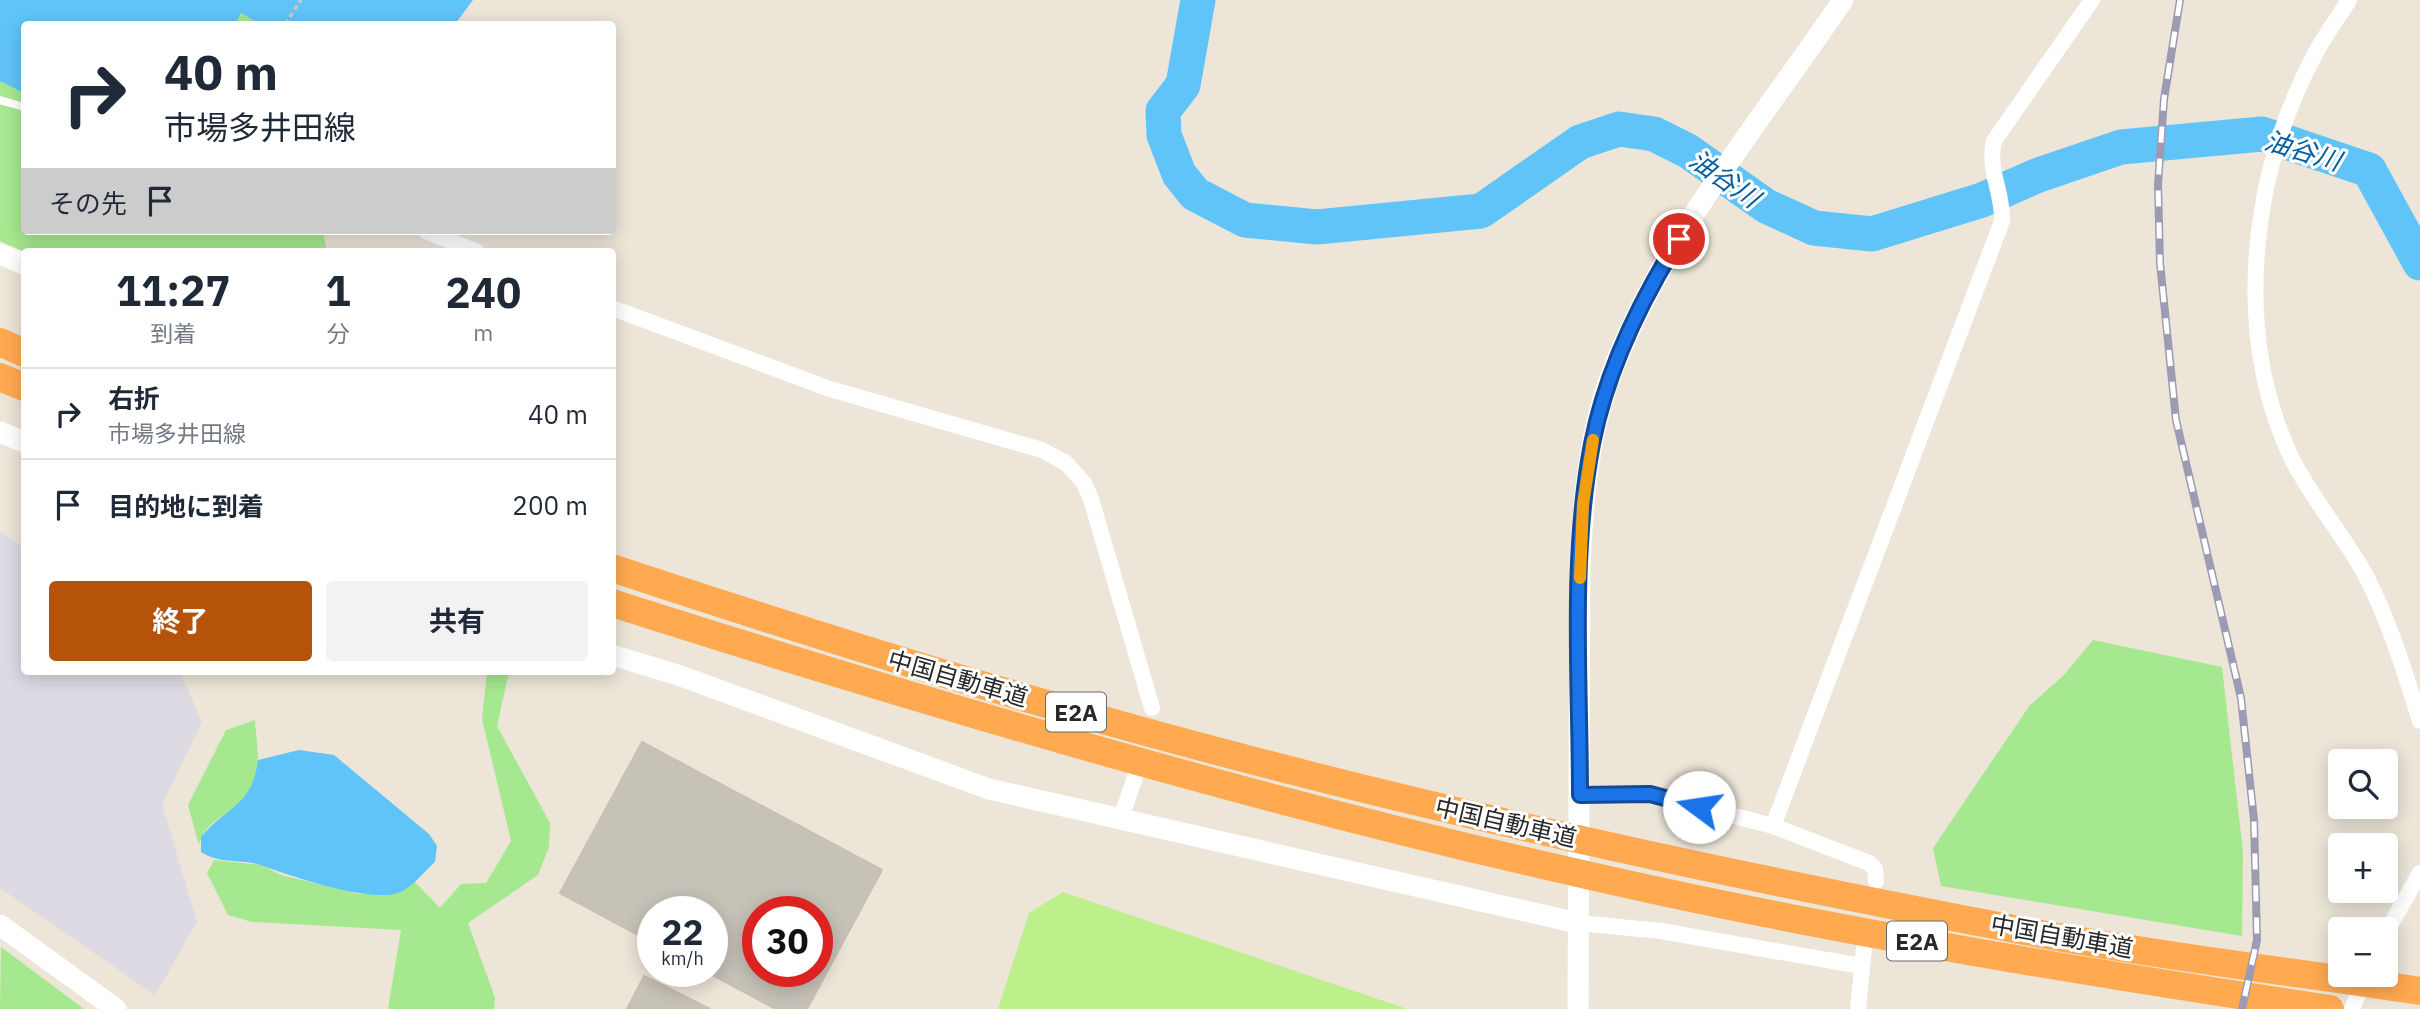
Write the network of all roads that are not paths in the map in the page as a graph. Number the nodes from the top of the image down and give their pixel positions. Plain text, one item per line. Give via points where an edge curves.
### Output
1 (1843, 0) edge
2 (2092, 0) edge
3 (2349, 0) edge
4 (0, 100) edge
5 (21, 106) edge
6 (436, 235) edge
7 (467, 248) edge
8 (0, 254) edge
9 (21, 263) edge
10 (616, 309) edge
11 (0, 342) edge
12 (21, 352) edge
13 (0, 377) edge
14 (21, 386) edge
15 (0, 432) edge
16 (21, 441) edge
17 (616, 569) edge
18 (616, 604) edge
19 (616, 656) edge
20 (1152, 708) dead end
21 (2420, 721) edge
22 (1137, 771) dead end
23 (1580, 795) junction
24 (1120, 821) junction
25 (1773, 826) junction
26 (2420, 873) edge
27 (1875, 881) dead end
28 (2395, 917) edge
29 (1578, 923) junction
30 (0, 925) edge
31 (1864, 948) dead end
32 (1861, 966) junction
33 (2361, 987) edge
34 (2420, 991) edge
35 (116, 1009) edge
36 (1578, 1009) edge
37 (1858, 1009) edge
38 (2330, 1009) edge
39 (2352, 1009) edge

1 - 23 street via 1665,261 1609,381 1592,442 1583,504
2 - 25 street via 1994,141 1990,161 2001,221
3 - 21 street via 2315,54 2274,159 2255,253 2256,319 2274,412 2291,457 2367,577
4 - 5 lane
6 - 7 street
8 - 9 street
10 - 20 street via 830,389 989,433 1066,463 1091,499
11 - 12 highway
13 - 14 highway
15 - 16 street
17 - 34 highway, 中国自動車道 / E2A via 849,646 1105,721 1546,832 2048,935
18 - 38 highway, 中国自動車道 / E2A via 1094,750 1614,881 1865,931
19 - 24 street via 989,789
22 - 24 street
23 - 25 street via 1650,794
23 - 29 street
24 - 29 street
25 - 27 street via 1869,863 1875,869
26 - 28 street
29 - 32 street via 1661,931
29 - 36 street
30 - 35 street
31 - 32 street
32 - 37 street
33 - 39 street

